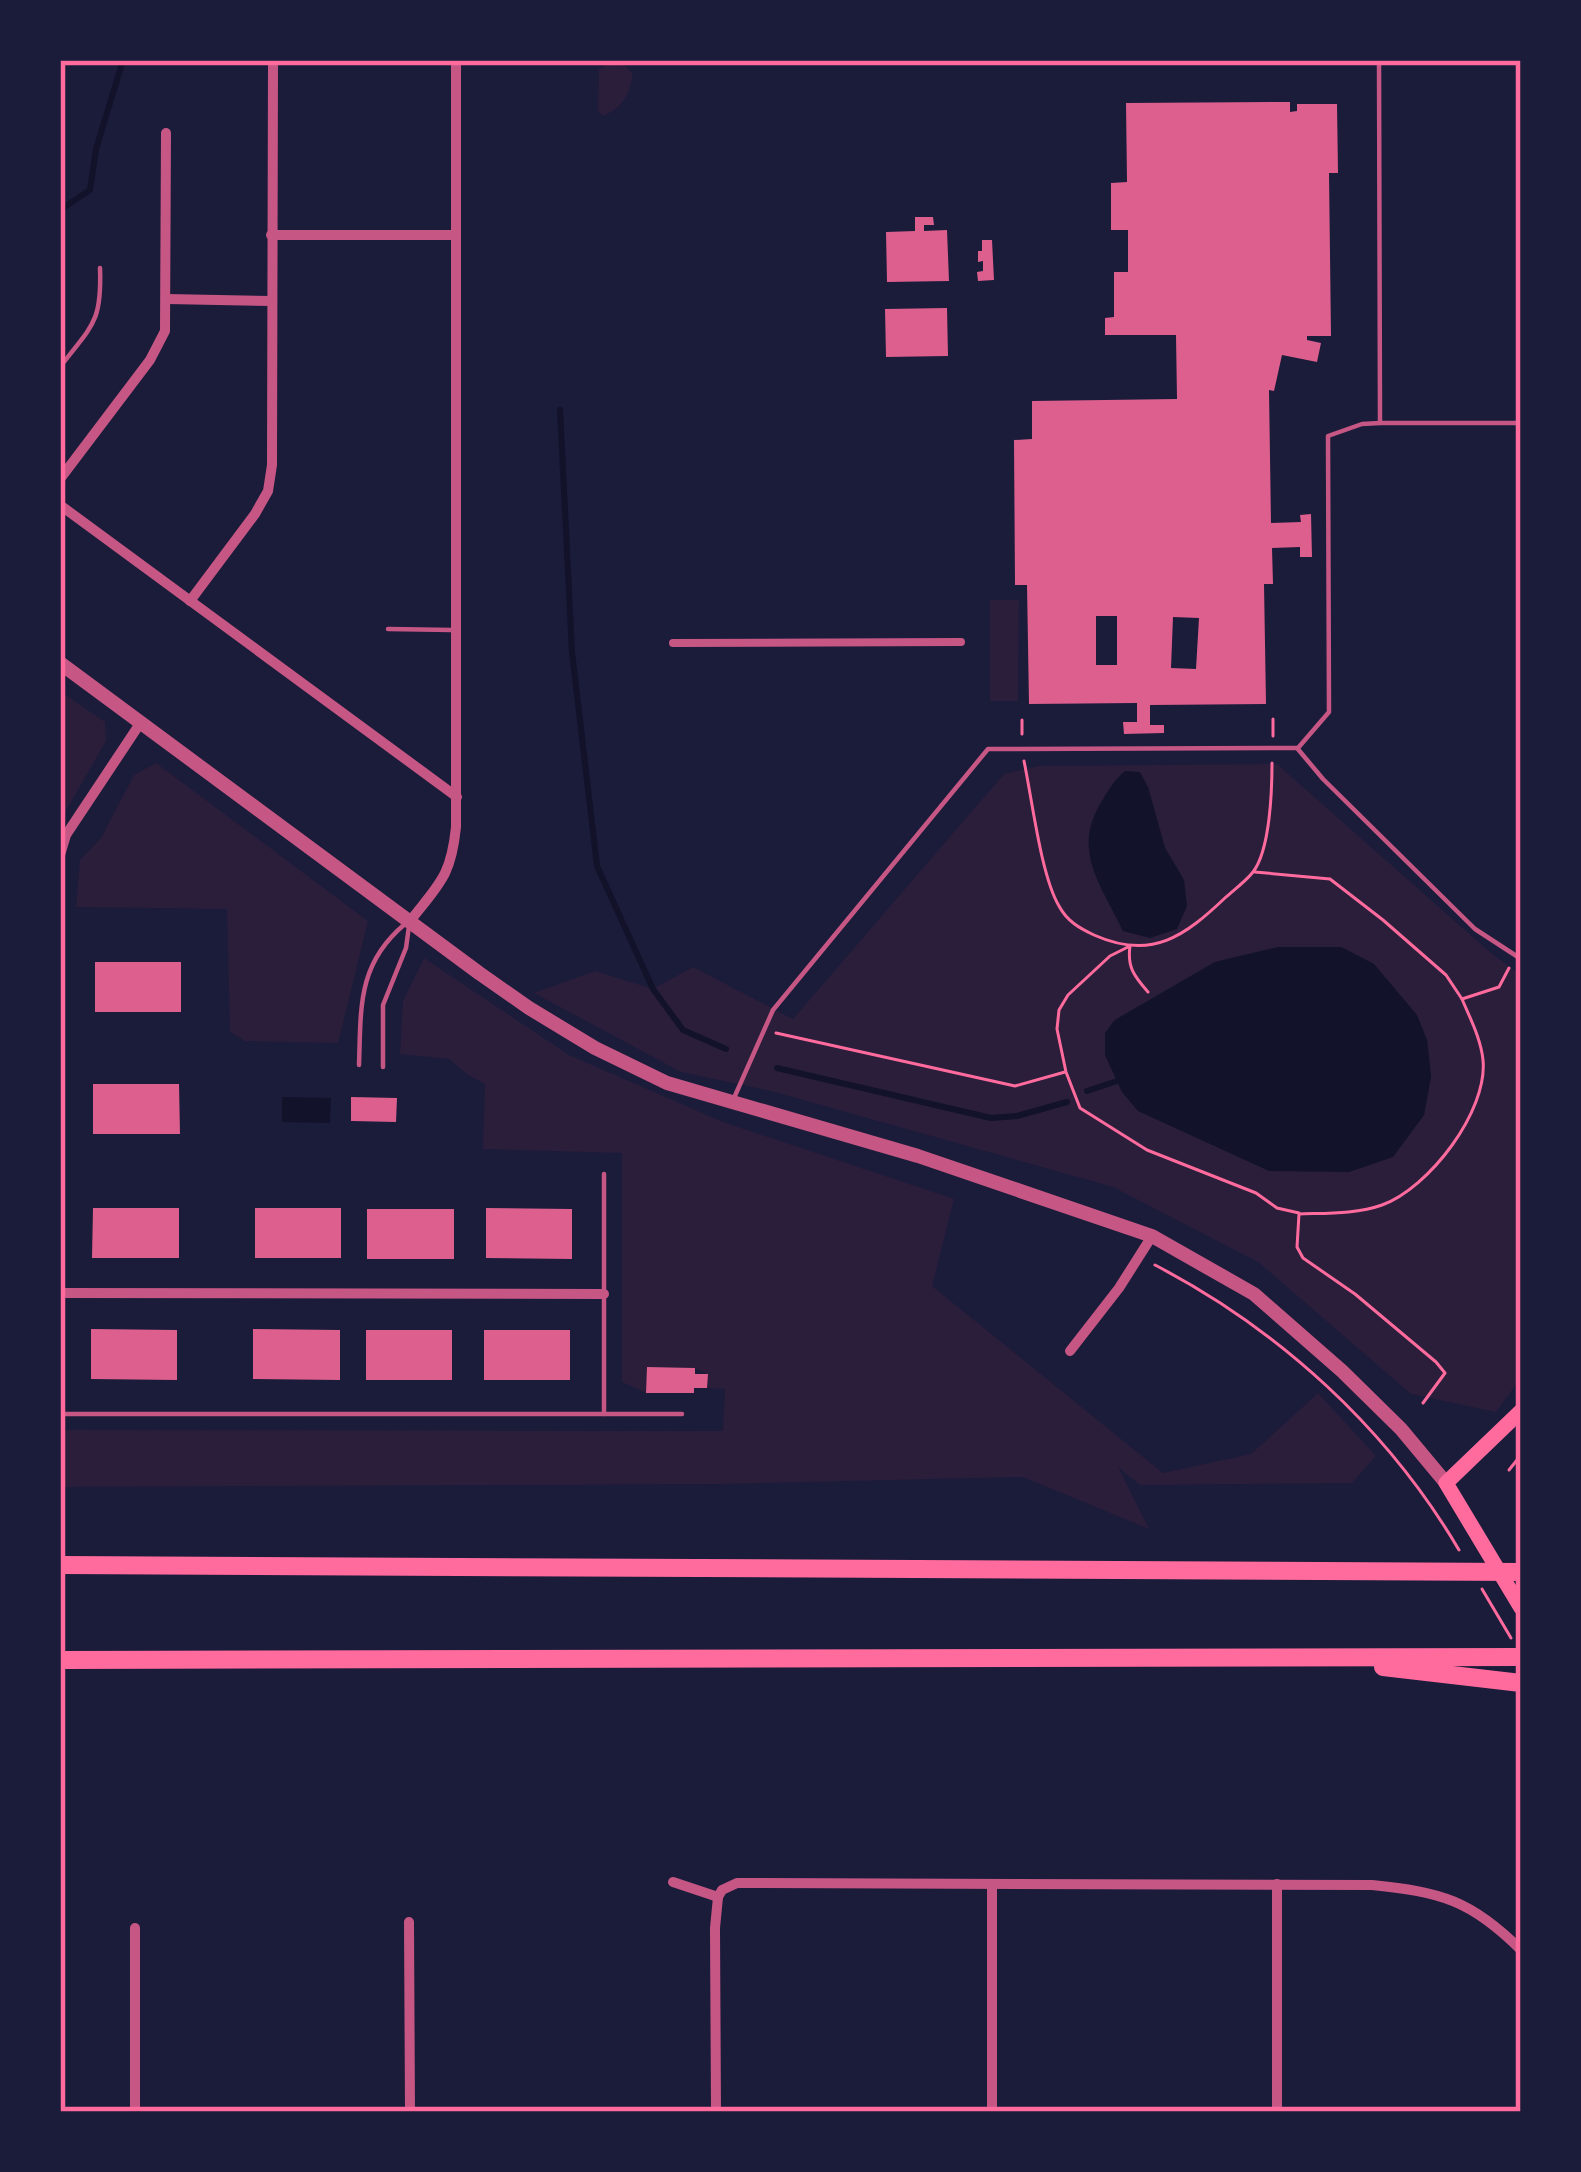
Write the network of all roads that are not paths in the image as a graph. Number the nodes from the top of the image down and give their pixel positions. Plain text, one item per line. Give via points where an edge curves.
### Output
1 (273, 60) edge
2 (456, 60) edge
3 (1379, 60) edge
4 (166, 133) dead end
5 (271, 235) junction
6 (456, 235) junction
7 (100, 268) dead end
8 (167, 299) junction
9 (272, 301) junction
10 (60, 367) edge
11 (1521, 422) edge
12 (1380, 423) junction
13 (60, 479) edge
14 (60, 505) edge
15 (190, 601) junction
16 (388, 629) dead end
17 (458, 630) junction
18 (961, 642) dead end
19 (673, 643) dead end
20 (60, 662) edge
21 (141, 722) junction
22 (1298, 748) junction
23 (457, 797) junction
24 (60, 855) edge
25 (410, 921) junction
26 (1518, 957) edge
27 (359, 1065) dead end
28 (383, 1067) dead end
29 (732, 1103) junction
30 (604, 1174) dead end
31 (1152, 1237) junction
32 (60, 1293) edge
33 (604, 1294) junction
34 (1070, 1351) dead end
35 (1521, 1412) edge
36 (60, 1414) edge
37 (604, 1414) junction
38 (682, 1414) dead end
39 (1446, 1483) junction
40 (60, 1565) edge
41 (1521, 1572) edge
42 (1521, 1608) edge
43 (1295, 1657) junction
44 (1521, 1657) edge
45 (60, 1660) edge
46 (1514, 1682) edge
47 (673, 1882) dead end
48 (1277, 1884) junction
49 (992, 1885) junction
50 (718, 1898) junction
51 (409, 1922) dead end
52 (135, 1928) dead end
53 (1521, 1949) edge
54 (134, 2112) edge
55 (410, 2112) edge
56 (716, 2112) edge
57 (992, 2112) edge
58 (1276, 2112) edge

1 - 5 street
2 - 6 street
3 - 12 lane
4 - 8 street
5 - 6 street
5 - 9 street
6 - 17 street
7 - 10 lane via 96,320
8 - 9 street
8 - 13 street via 165,331 150,360
9 - 15 street via 268,491
11 - 12 lane
12 - 22 lane via 1328,436 1329,712
14 - 15 street
15 - 23 street
16 - 17 lane
17 - 23 street
18 - 19 street
20 - 21 street
21 - 24 street
21 - 25 street
22 - 26 lane via 1474,929
22 - 29 lane via 988,749 773,1010
23 - 25 street via 446,875
25 - 27 lane via 385,941 362,990
25 - 28 lane via 383,1005
25 - 29 street via 595,1048
29 - 31 street via 918,1156
30 - 33 lane
31 - 34 street
31 - 39 street via 1254,1294 1342,1371
32 - 33 street
33 - 37 lane
35 - 39 main road
36 - 37 lane
37 - 38 lane
39 - 42 main road
40 - 41 highway
43 - 44 highway
43 - 45 highway
43 - 46 highway
47 - 50 street
48 - 49 street
48 - 53 street via 1372,1885 1451,1899 1489,1918
48 - 58 street
49 - 50 street via 737,1883
49 - 57 street
50 - 56 street
51 - 55 street
52 - 54 street

